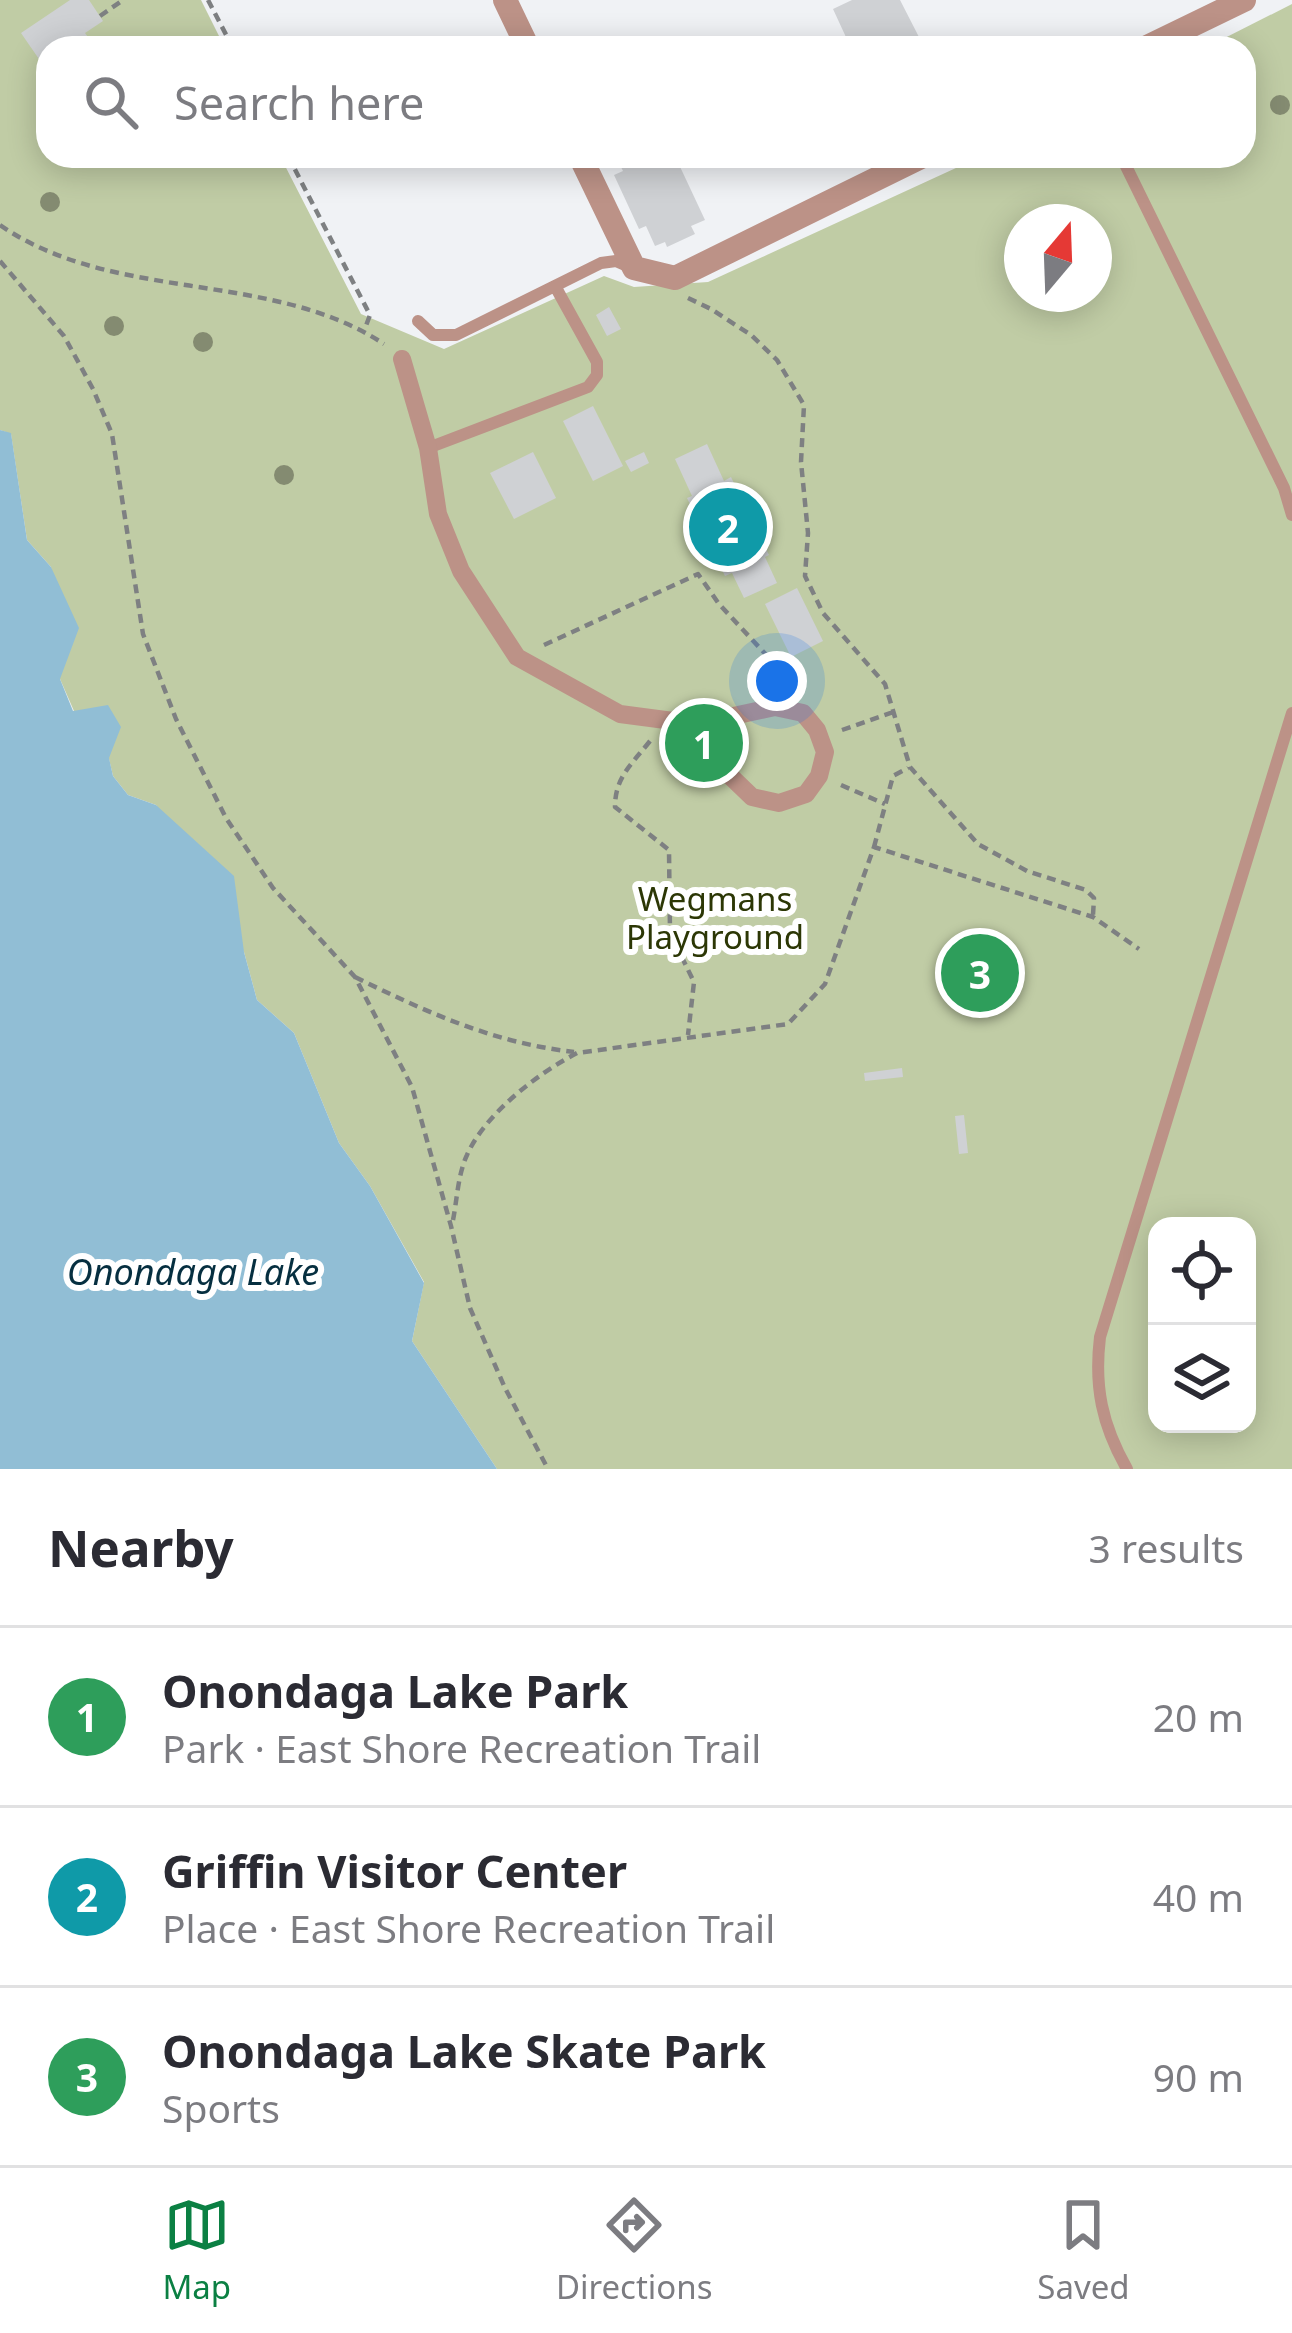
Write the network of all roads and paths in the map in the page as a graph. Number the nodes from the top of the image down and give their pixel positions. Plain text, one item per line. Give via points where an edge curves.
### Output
1 (123, 0) edge
2 (208, 0) edge
3 (505, 0) edge
4 (1244, 0) edge
5 (100, 16) dead end
6 (227, 36) edge
7 (522, 36) edge
8 (1170, 36) edge
9 (294, 168) edge
10 (586, 168) edge
11 (899, 168) edge
12 (1127, 168) edge
13 (0, 225) edge
14 (0, 261) edge
15 (634, 268) junction
16 (660, 276) junction
17 (555, 286) junction
18 (418, 321) dead end
19 (364, 332) junction
20 (402, 359) joint
21 (428, 448) junction
22 (1292, 515) edge
23 (517, 657) junction
24 (775, 707) junction
25 (893, 712) junction
26 (1292, 713) edge
27 (652, 718) junction
28 (696, 724) junction
29 (820, 738) junction
30 (910, 767) junction
31 (819, 776) junction
32 (885, 804) junction
33 (874, 847) junction
34 (1093, 916) junction
35 (1139, 949) dead end
36 (355, 977) junction
37 (687, 1037) junction
38 (578, 1053) junction
39 (451, 1226) junction
40 (548, 1469) edge
41 (1126, 1469) edge

1 - 5 path
2 - 6 path
3 - 7 street
4 - 8 street
9 - 19 path via 370,315
10 - 15 street
11 - 16 street via 675,278
12 - 22 lane
13 - 19 path via 91,268 330,316
14 - 36 path via 64,336 112,434 143,634 176,719 226,818 274,888
15 - 16 street
15 - 17 lane via 601,263
16 - 25 path via 751,335 795,387 804,405 805,576 823,613 885,684
17 - 18 lane via 456,335 433,335
17 - 21 lane via 597,362 588,387
19 - 20 path
20 - 21 street
21 - 23 street via 438,514 460,571
23 - 24 path via 698,574 770,658
23 - 27 street via 620,714
24 - 28 street
24 - 29 street via 803,713
25 - 29 path
25 - 30 path
26 - 41 lane via 1100,1337 1098,1396
27 - 28 street
27 - 37 path via 651,740 615,788 615,807 669,850 670,933 694,982
28 - 31 street via 724,770 752,796 778,803 806,794
29 - 31 street
30 - 32 path via 893,776
30 - 34 path via 978,844 1027,872 1086,890
31 - 32 path
32 - 33 path
33 - 34 path
33 - 37 path via 825,984 788,1024
34 - 35 path
36 - 38 path via 494,1038
36 - 39 path via 412,1087
37 - 38 path
38 - 39 path via 508,1100 467,1154
39 - 40 path via 470,1308

